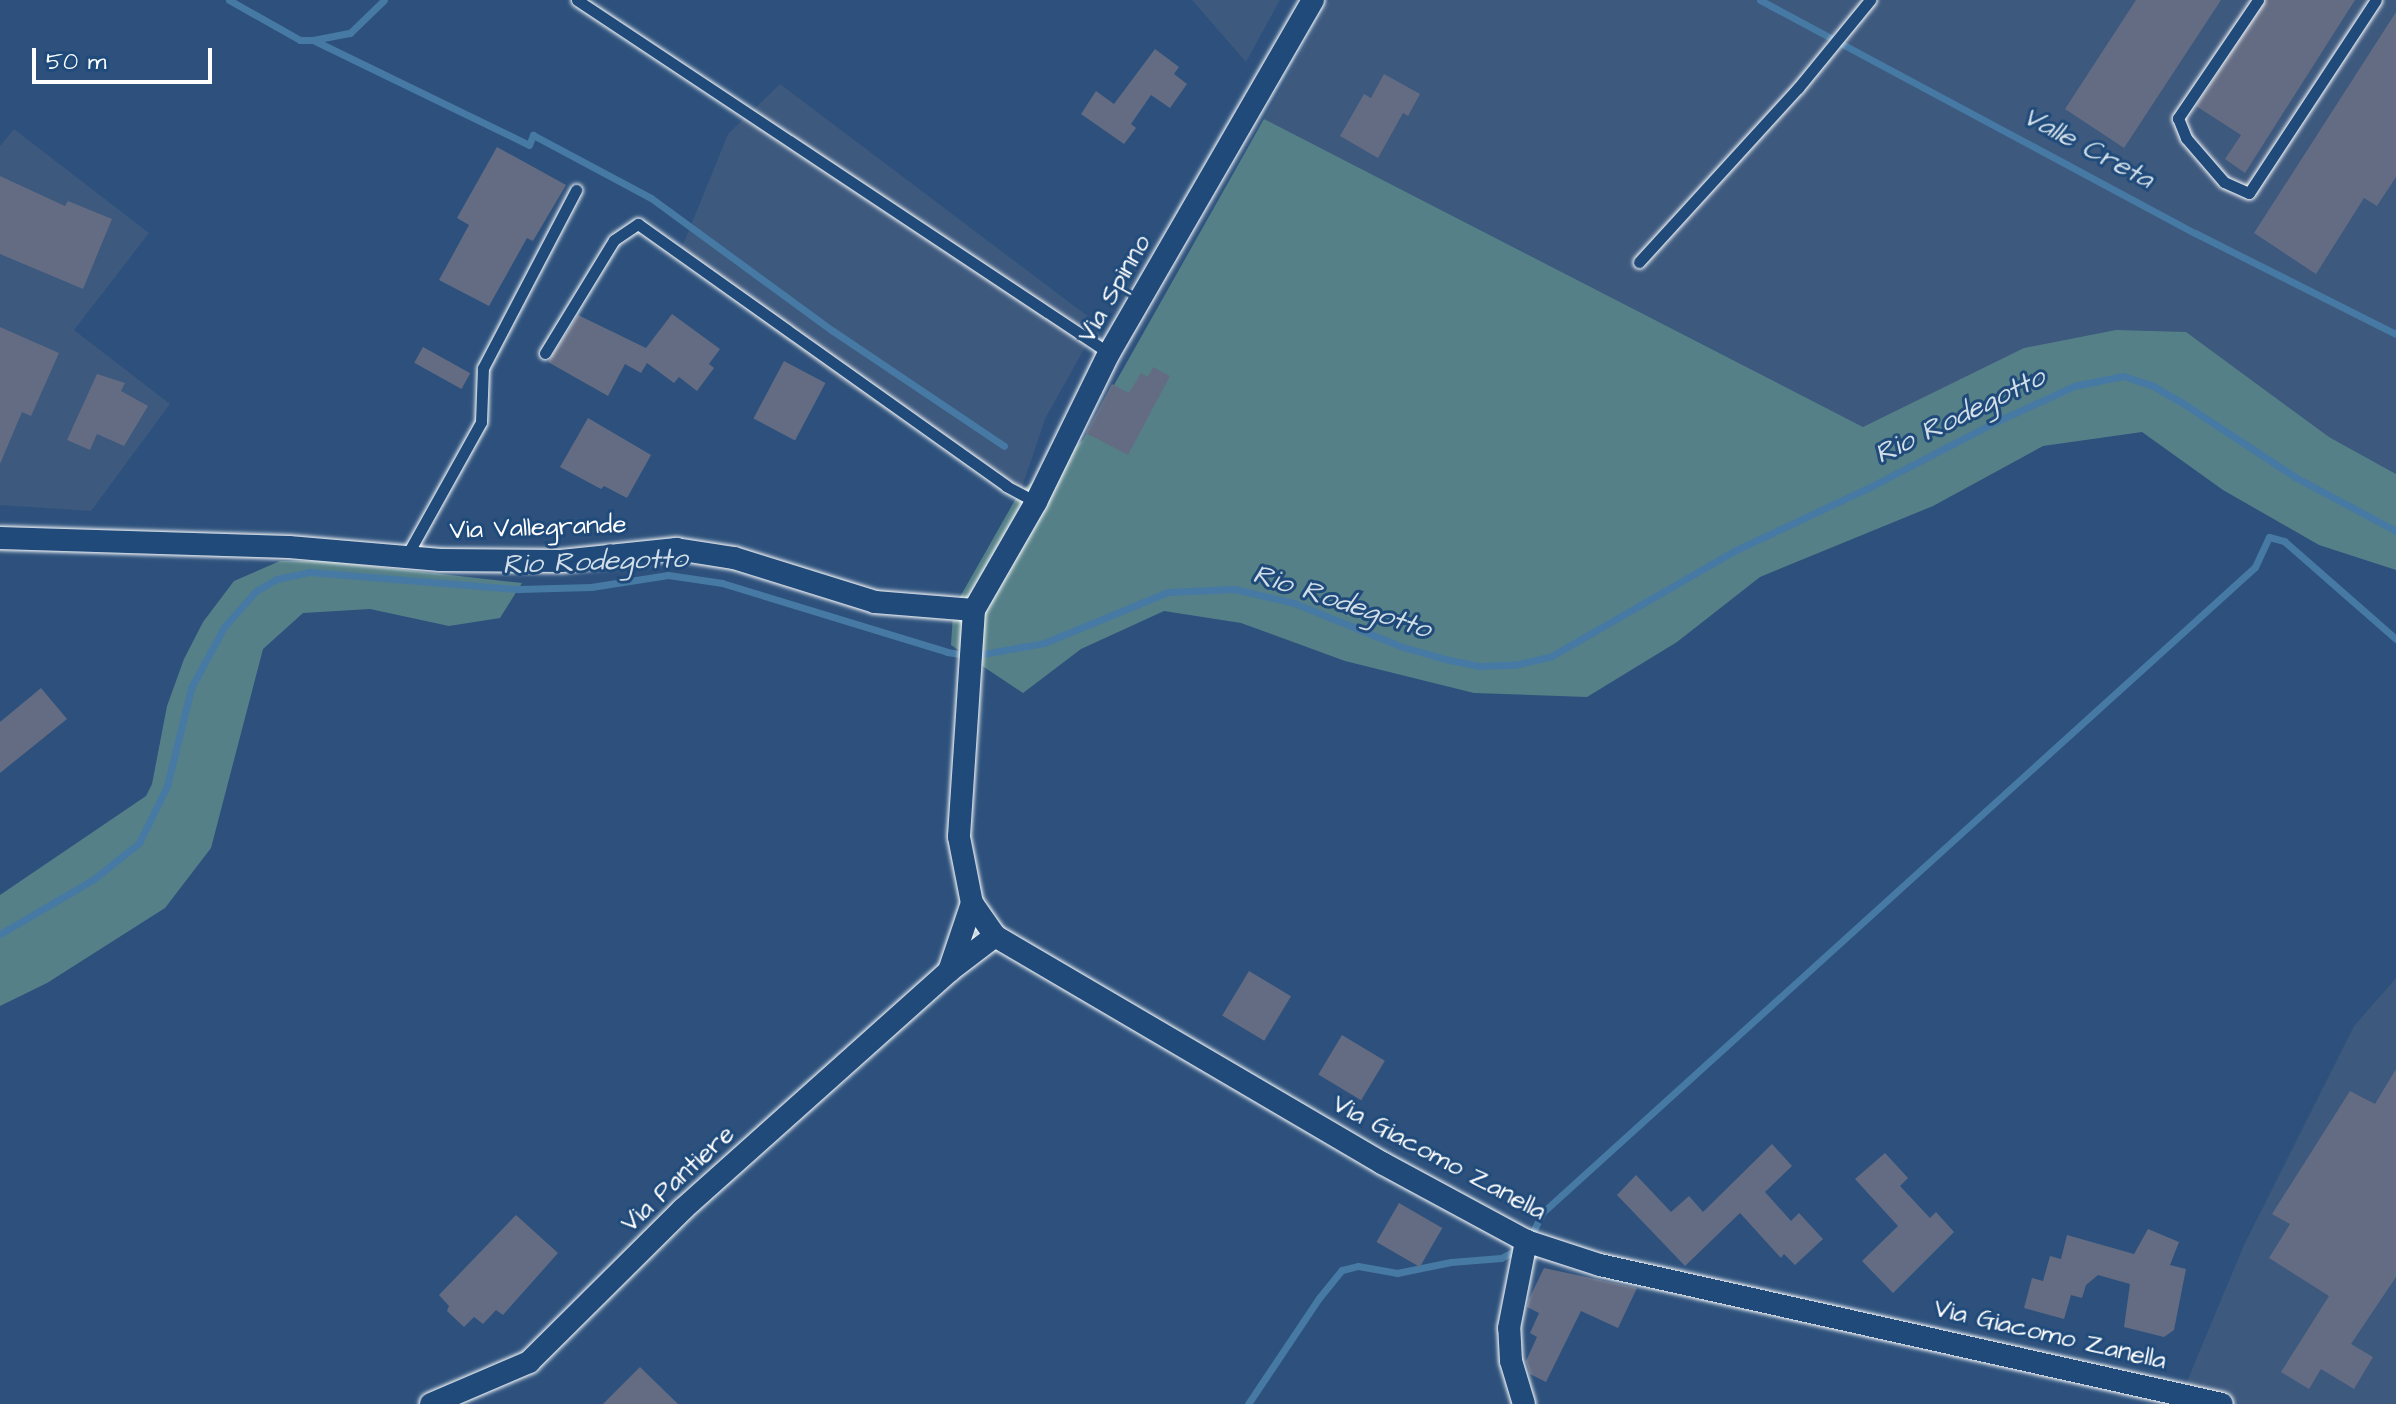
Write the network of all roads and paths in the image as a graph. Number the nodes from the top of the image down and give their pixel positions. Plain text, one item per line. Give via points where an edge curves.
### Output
1 (577, 0) edge
2 (1313, 0) edge
3 (1870, 0) edge
4 (2258, 0) edge
5 (2376, 0) edge
6 (576, 190) dead end
7 (1639, 262) dead end
8 (545, 353) dead end
9 (1109, 353) junction
10 (1036, 502) junction
11 (0, 538) edge
12 (406, 557) junction
13 (974, 610) junction
14 (972, 903) junction
15 (995, 936) junction
16 (949, 971) junction
17 (1526, 1241) junction
18 (2194, 1401) edge
19 (431, 1404) edge
20 (1524, 1404) edge
21 (2222, 1404) edge

1 - 9 lane
2 - 9 street, Via Spinno
3 - 7 lane
4 - 5 lane via 2178,118 2186,138 2224,182 2249,193
6 - 12 lane via 483,368 481,422
8 - 10 lane via 614,240 638,224 1006,486
9 - 10 street, Via Spinno
10 - 13 street, Via Spinno
11 - 12 street, Via Vallegrande via 289,547
12 - 13 street, Via Vallegrande via 561,561 676,549 734,558 875,602
13 - 14 street, Via Giacomo Zanella via 959,837
14 - 15 street, Via Giacomo Zanella
14 - 16 street, Via Pantiere
15 - 16 street, Via Pantiere
15 - 17 street, Via Giacomo Zanella via 1382,1163
16 - 19 street, Via Pantiere via 683,1209 529,1362
17 - 18 street, Via Giacomo Zanella via 1600,1265
17 - 20 street via 1509,1328 1511,1361
18 - 21 street, Via Giacomo Zanella

